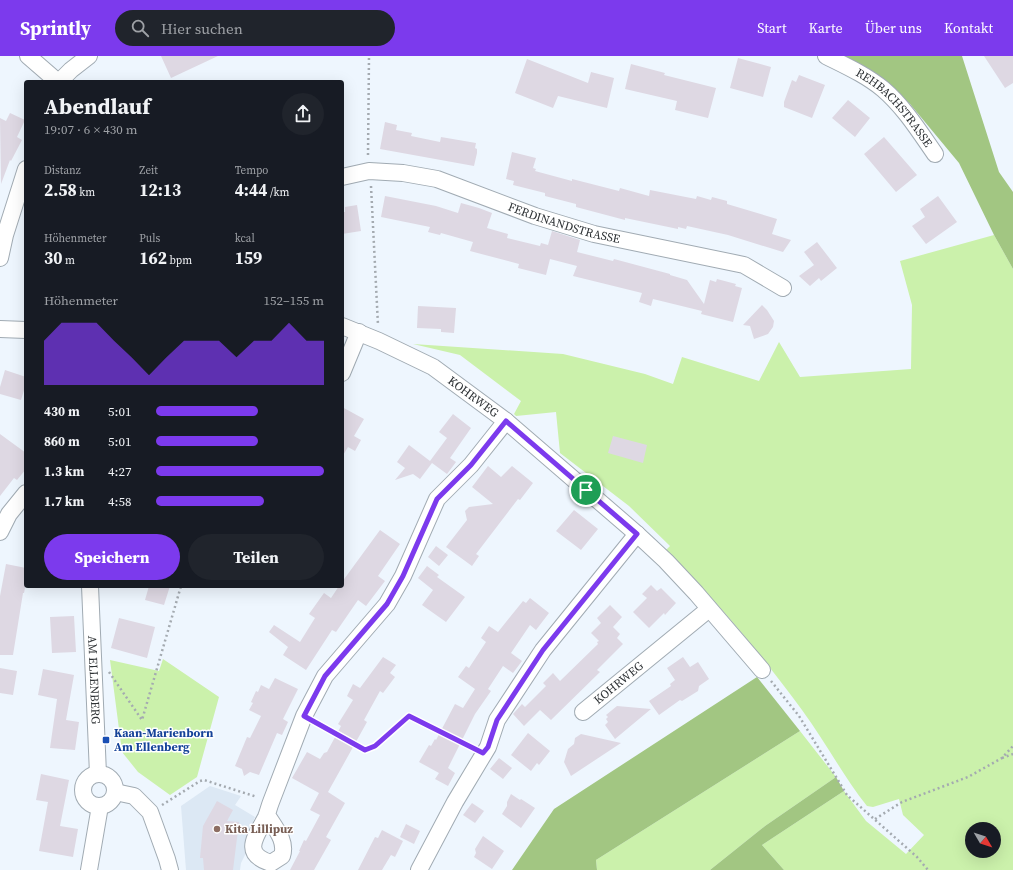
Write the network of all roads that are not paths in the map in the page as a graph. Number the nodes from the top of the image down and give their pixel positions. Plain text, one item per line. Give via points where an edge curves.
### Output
1 (28, 56) edge
2 (89, 56) edge
3 (826, 56) edge
4 (56, 80) edge
5 (60, 80) edge
6 (935, 154) dead end
7 (24, 175) edge
8 (344, 177) edge
9 (0, 258) edge
10 (783, 288) dead end
11 (344, 327) edge
12 (0, 329) edge
13 (24, 330) edge
14 (359, 332) junction
15 (344, 367) edge
16 (506, 421) junction
17 (24, 495) edge
18 (0, 532) edge
19 (637, 534) junction
20 (90, 588) edge
21 (709, 609) junction
22 (762, 670) road end
23 (583, 712) dead end
24 (98, 774) junction
25 (115, 792) junction
26 (100, 806) junction
27 (267, 815) dead end
28 (89, 870) edge
29 (170, 870) edge
30 (419, 870) edge

1 - 4 street
2 - 5 street
3 - 6 street, REHBACHSTRASSE via 882,87 897,102
7 - 9 street
8 - 10 street, FERDINANDSTRASSE via 369,171 437,179 535,216 594,234 744,265
11 - 14 street, KOHRWEG
12 - 13 street
14 - 15 street
14 - 16 street, KOHRWEG via 433,367
16 - 19 street, KOHRWEG
16 - 27 street via 471,465 437,499 403,576 387,604 325,676 304,716
17 - 18 street via 9,514
19 - 21 street, KOHRWEG via 666,561
19 - 30 street via 543,650 497,720 488,747
20 - 24 street, AM ELLENBERG
21 - 22 street, KOHRWEG
21 - 23 street, KOHRWEG
24 - 25 street via 110,778 115,785
24 - 26 street via 91,776 83,789 86,798
25 - 26 street via 112,799
25 - 29 street via 134,796 150,812
26 - 28 street

